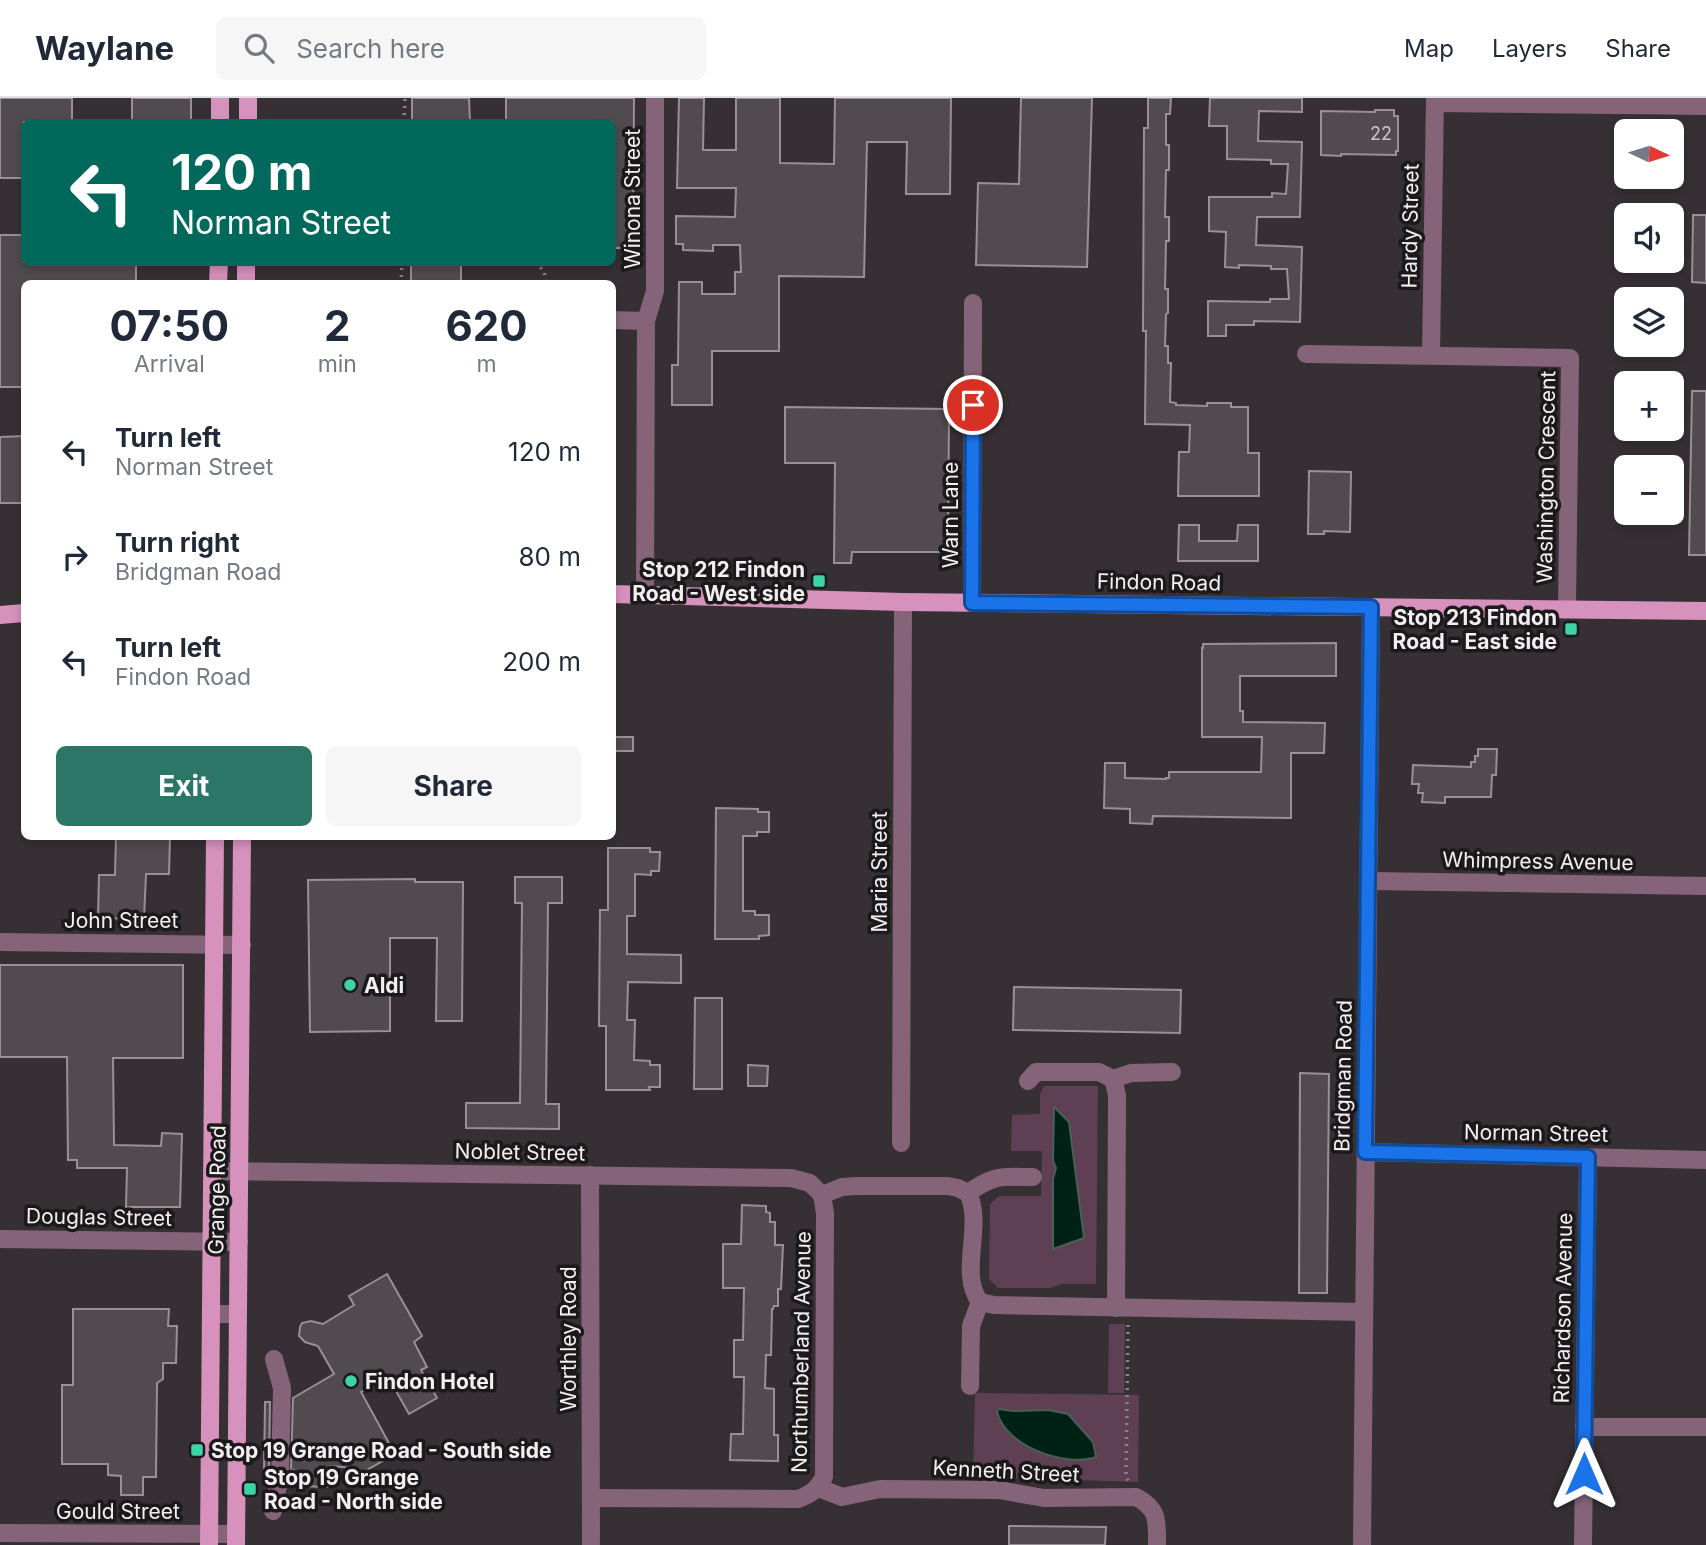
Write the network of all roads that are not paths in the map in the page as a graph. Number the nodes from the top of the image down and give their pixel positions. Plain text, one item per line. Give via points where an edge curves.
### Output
1 (220, 98) edge
2 (248, 98) edge
3 (654, 98) edge
4 (1435, 101) edge
5 (1706, 106) edge
6 (220, 119) edge
7 (248, 119) edge
8 (973, 303) dead end
9 (616, 320) edge
10 (646, 321) junction
11 (1306, 354) dead end
12 (1431, 355) junction
13 (645, 593) junction
14 (616, 594) edge
15 (903, 602) junction
16 (972, 603) junction
17 (1371, 607) junction
18 (1567, 609) junction
19 (1706, 611) edge
20 (21, 613) edge
21 (0, 615) edge
22 (215, 840) edge
23 (242, 840) edge
24 (1368, 881) junction
25 (1706, 886) edge
26 (0, 942) edge
27 (213, 944) junction
28 (242, 945) junction
29 (1172, 1072) dead end
30 (1113, 1079) junction
31 (1028, 1081) dead end
32 (901, 1143) dead end
33 (1365, 1152) junction
34 (1588, 1157) junction
35 (1706, 1160) edge
36 (212, 1171) junction
37 (240, 1171) junction
38 (590, 1175) junction
39 (1033, 1177) dead end
40 (968, 1193) junction
41 (822, 1195) junction
42 (0, 1239) edge
43 (211, 1241) junction
44 (239, 1242) junction
45 (980, 1302) junction
46 (1364, 1312) junction
47 (211, 1314) junction
48 (237, 1314) junction
49 (1122, 1314) junction
50 (274, 1359) dead end
51 (970, 1386) dead end
52 (1584, 1427) junction
53 (1706, 1427) edge
54 (819, 1488) junction
55 (591, 1498) junction
56 (273, 1511) dead end
57 (0, 1533) edge
58 (209, 1539) edge
59 (236, 1539) edge
60 (591, 1545) edge
61 (1157, 1545) edge
62 (1362, 1545) edge
63 (1583, 1545) edge

1 - 6 main road
2 - 7 main road
3 - 10 street, Winona Street via 655,291
4 - 5 street
4 - 12 street, Hardy Street
8 - 16 street, Warn Lane
9 - 10 street
10 - 13 street, Winona Street
11 - 12 street, Washington Crescent
12 - 18 street, Washington Crescent via 1570,358
13 - 14 main road, Findon Road
13 - 15 main road, Findon Road
15 - 16 main road, Findon Road
15 - 32 street, Maria Street
16 - 17 main road, Findon Road
17 - 18 main road, Findon Road
17 - 24 street, Bridgman Road
18 - 19 main road, Findon Road
20 - 21 main road
22 - 27 main road, Grange Road
23 - 28 main road, Grange Road
24 - 25 street, Whimpress Avenue
24 - 33 street, Bridgman Road
26 - 27 street, John Street
27 - 28 street, John Street
27 - 36 main road, Grange Road
28 - 37 main road, Grange Road
29 - 30 street via 1131,1073
30 - 31 street via 1099,1072 1037,1072
30 - 49 street
33 - 34 street, Norman Street
33 - 46 street, Bridgman Road
34 - 35 street, Norman Street
34 - 52 street, Richardson Avenue
36 - 37 street, Noblet Street
36 - 43 main road, Grange Road
37 - 38 street, Noblet Street
37 - 44 main road, Grange Road
38 - 41 street, Noblet Street via 791,1178 810,1183
38 - 55 street, Worthley Road
39 - 40 street via 995,1177
40 - 41 street via 948,1186 857,1186
40 - 45 street via 974,1208 972,1282
41 - 54 street, Northumberland Avenue via 824,1477
42 - 43 street, Douglas Street
43 - 44 street, Douglas Street
43 - 47 main road, Grange Road
44 - 48 main road, Grange Road
45 - 49 street
45 - 51 street via 971,1326
46 - 49 street
46 - 62 street, Bridgman Road
47 - 48 street
47 - 58 main road, Grange Road
48 - 59 main road, Grange Road
50 - 56 street via 282,1388 280,1475
52 - 53 street
52 - 63 street, Richardson Avenue
54 - 55 street, Northumberland Avenue via 798,1499
54 - 61 street, Kenneth Street via 842,1497 880,1489 999,1490 1044,1498 1136,1497 1148,1503 1157,1518
55 - 60 street, Worthley Road
57 - 58 street, Gould Street
58 - 59 street, Gould Street

